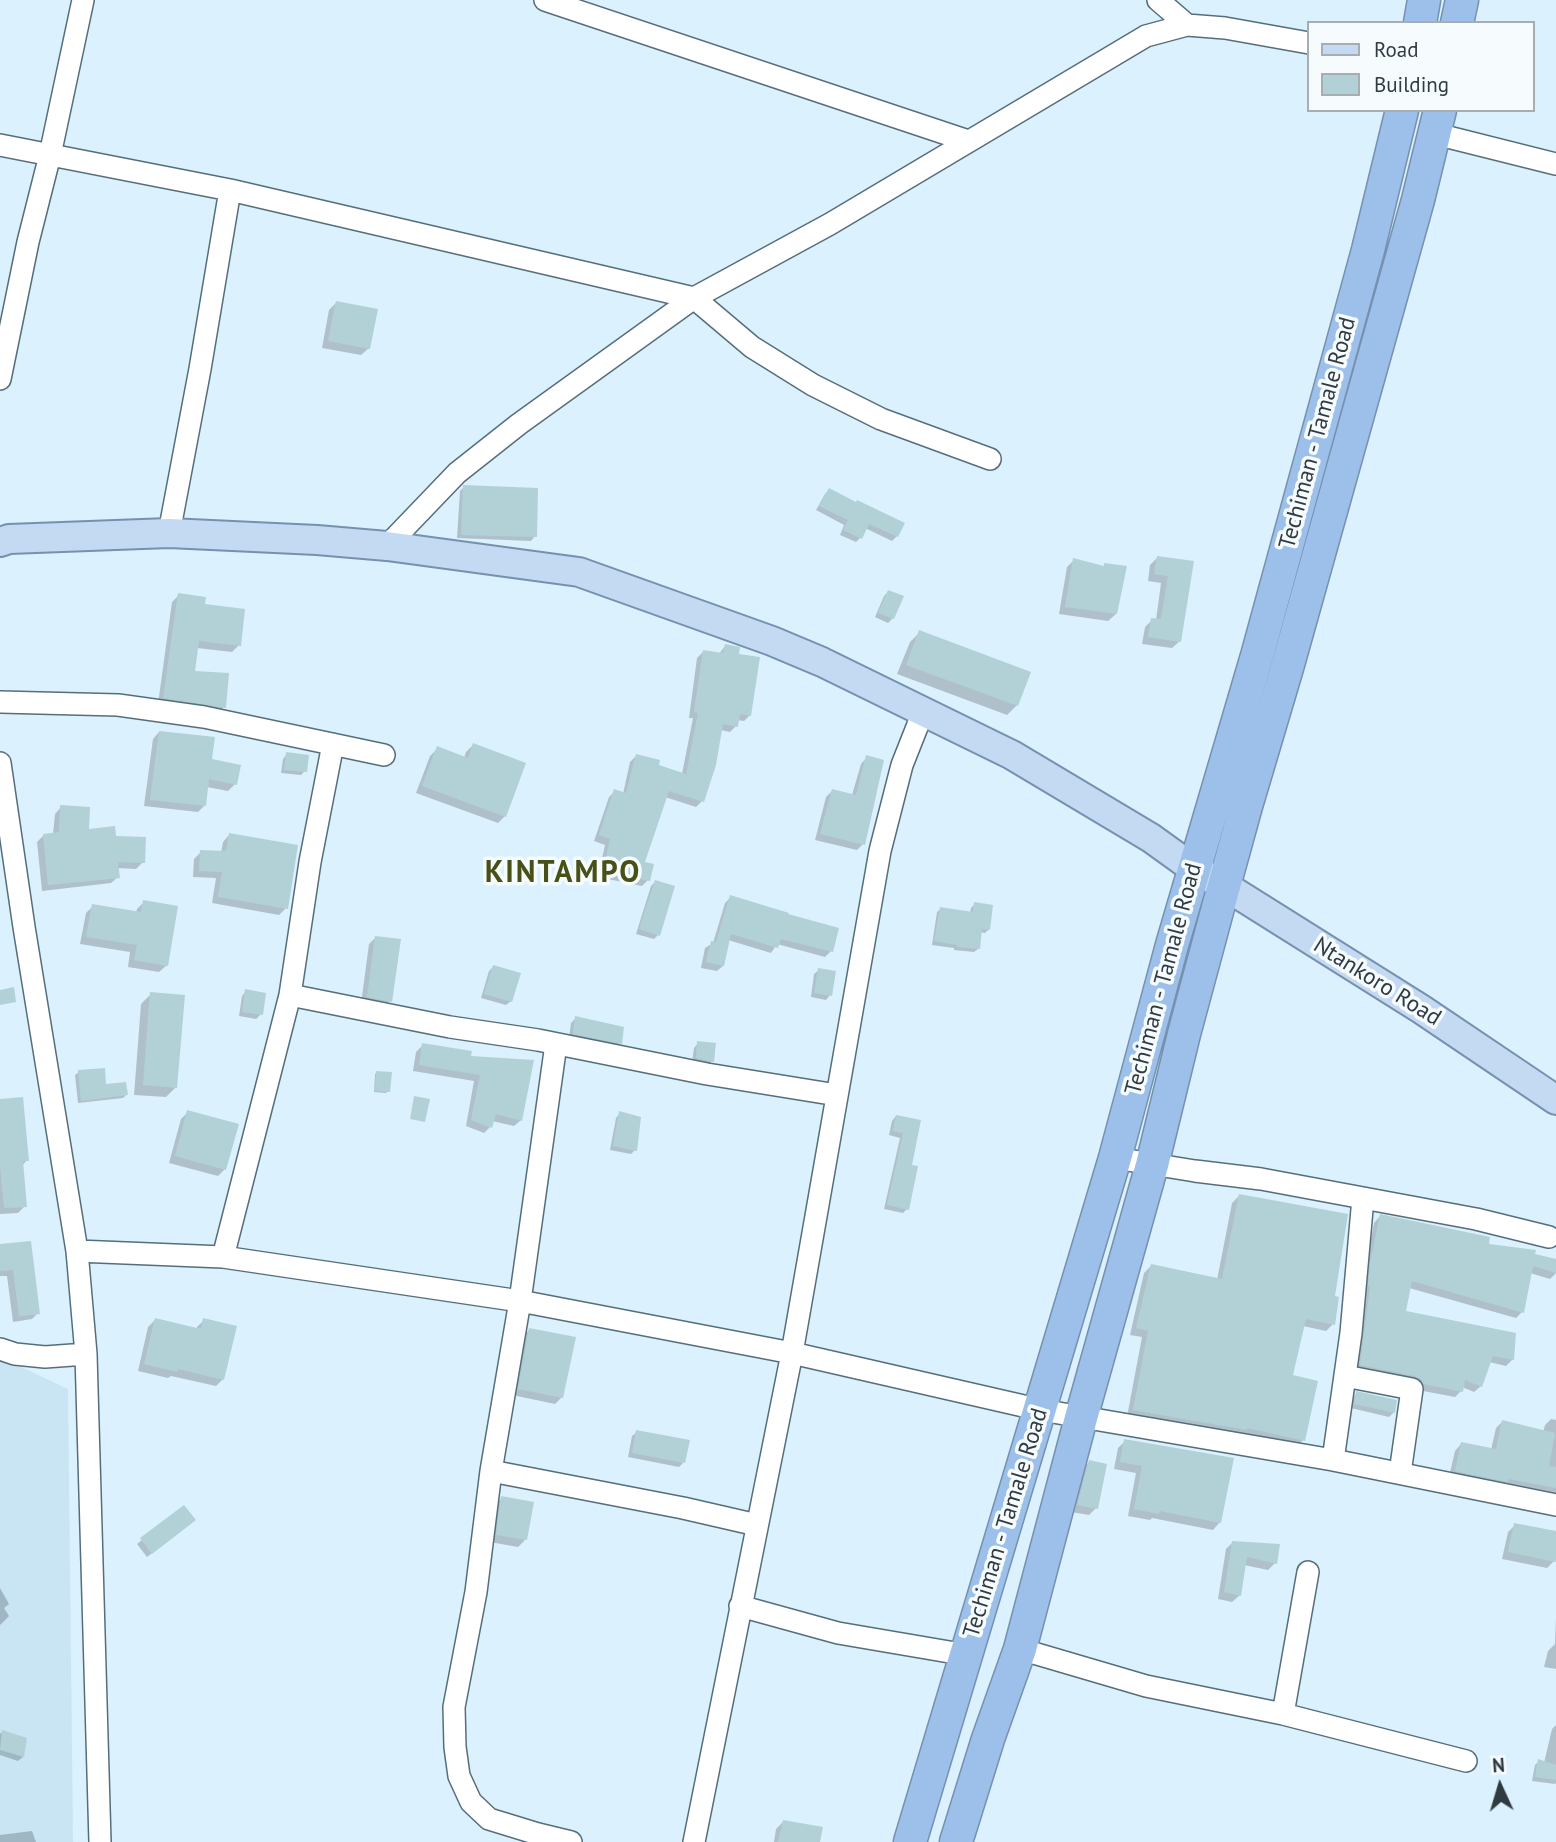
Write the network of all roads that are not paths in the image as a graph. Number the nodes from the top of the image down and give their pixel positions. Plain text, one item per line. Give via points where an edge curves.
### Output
1 (83, 0) edge
2 (545, 0) edge
3 (1158, 0) edge
4 (1424, 0) edge
5 (1462, 0) edge
6 (1420, 21) edge
7 (1457, 21) edge
8 (1187, 25) junction
9 (1308, 43) edge
10 (1400, 117) edge
11 (1438, 122) edge
12 (968, 141) junction
13 (0, 145) edge
14 (50, 155) junction
15 (1556, 164) edge
16 (230, 190) junction
17 (694, 298) junction
18 (0, 379) edge
19 (990, 459) dead end
20 (169, 533) junction
21 (0, 542) edge
22 (387, 546) junction
23 (0, 702) edge
24 (923, 712) junction
25 (333, 744) junction
26 (384, 755) dead end
27 (0, 763) edge
28 (1194, 869) junction
29 (1225, 886) junction
30 (289, 995) junction
31 (556, 1044) junction
32 (837, 1094) junction
33 (1556, 1100) edge
34 (1115, 1158) junction
35 (1152, 1165) junction
36 (1363, 1198) junction
37 (1549, 1237) dead end
38 (77, 1251) junction
39 (223, 1257) junction
40 (1081, 1274) junction
41 (1120, 1280) junction
42 (520, 1301) junction
43 (0, 1349) edge
44 (792, 1353) junction
45 (86, 1354) junction
46 (1345, 1376) junction
47 (1041, 1410) junction
48 (1081, 1418) junction
49 (1333, 1460) junction
50 (491, 1471) junction
51 (1400, 1474) junction
52 (1556, 1505) edge
53 (757, 1525) junction
54 (1308, 1572) dead end
55 (740, 1606) junction
56 (1020, 1649) junction
57 (967, 1655) junction
58 (1283, 1714) junction
59 (1466, 1761) dead end
60 (100, 1842) edge
61 (571, 1842) edge
62 (694, 1842) edge
63 (910, 1842) edge
64 (956, 1842) edge

1 - 14 street
2 - 12 street
3 - 8 street
4 - 6 highway
5 - 7 highway
8 - 9 street
8 - 12 street via 1146,36
10 - 11 highway
10 - 28 highway, Techiman - Tamale Road via 1261,643
11 - 15 street
11 - 29 highway, Techiman - Tamale Road
12 - 17 street
13 - 14 street
14 - 16 street
14 - 18 street
16 - 17 street
16 - 20 street
17 - 19 street via 752,347 813,385 881,419
17 - 22 street via 457,473
20 - 21 main road, Ntankoro Road
20 - 22 main road, Ntankoro Road
22 - 24 main road, Ntankoro Road via 579,572 772,641
23 - 25 street via 130,707
24 - 28 main road, Ntankoro Road via 1012,755
24 - 32 street via 902,765 880,851
25 - 26 street
25 - 30 street
27 - 38 street
28 - 29 main road, Ntankoro Road
28 - 34 highway, Techiman - Tamale Road
29 - 33 main road, Ntankoro Road
29 - 35 highway, Techiman - Tamale Road
30 - 31 street
30 - 39 street
31 - 32 street
31 - 42 street
32 - 44 street
34 - 35 street
34 - 40 highway, Techiman - Tamale Road
35 - 36 street
35 - 41 highway, Techiman - Tamale Road
36 - 37 street
36 - 46 street
38 - 39 street
38 - 45 street
39 - 42 street
40 - 41 highway
40 - 47 highway, Techiman - Tamale Road
41 - 48 highway, Techiman - Tamale Road
42 - 44 street
42 - 50 street
43 - 45 street via 45,1357
44 - 47 street
44 - 53 street
45 - 60 street
46 - 49 street
46 - 51 street via 1412,1389
47 - 48 street
47 - 57 highway, Techiman - Tamale Road
48 - 49 street
48 - 56 highway, Techiman - Tamale Road
49 - 51 street
50 - 53 street
50 - 61 street via 454,1707 459,1776 471,1802 488,1819
51 - 52 street
53 - 55 street
54 - 58 street
55 - 57 street via 838,1633
55 - 62 street
56 - 58 street via 1146,1686
56 - 64 highway, Techiman - Tamale Road
57 - 63 highway, Techiman - Tamale Road
58 - 59 street

